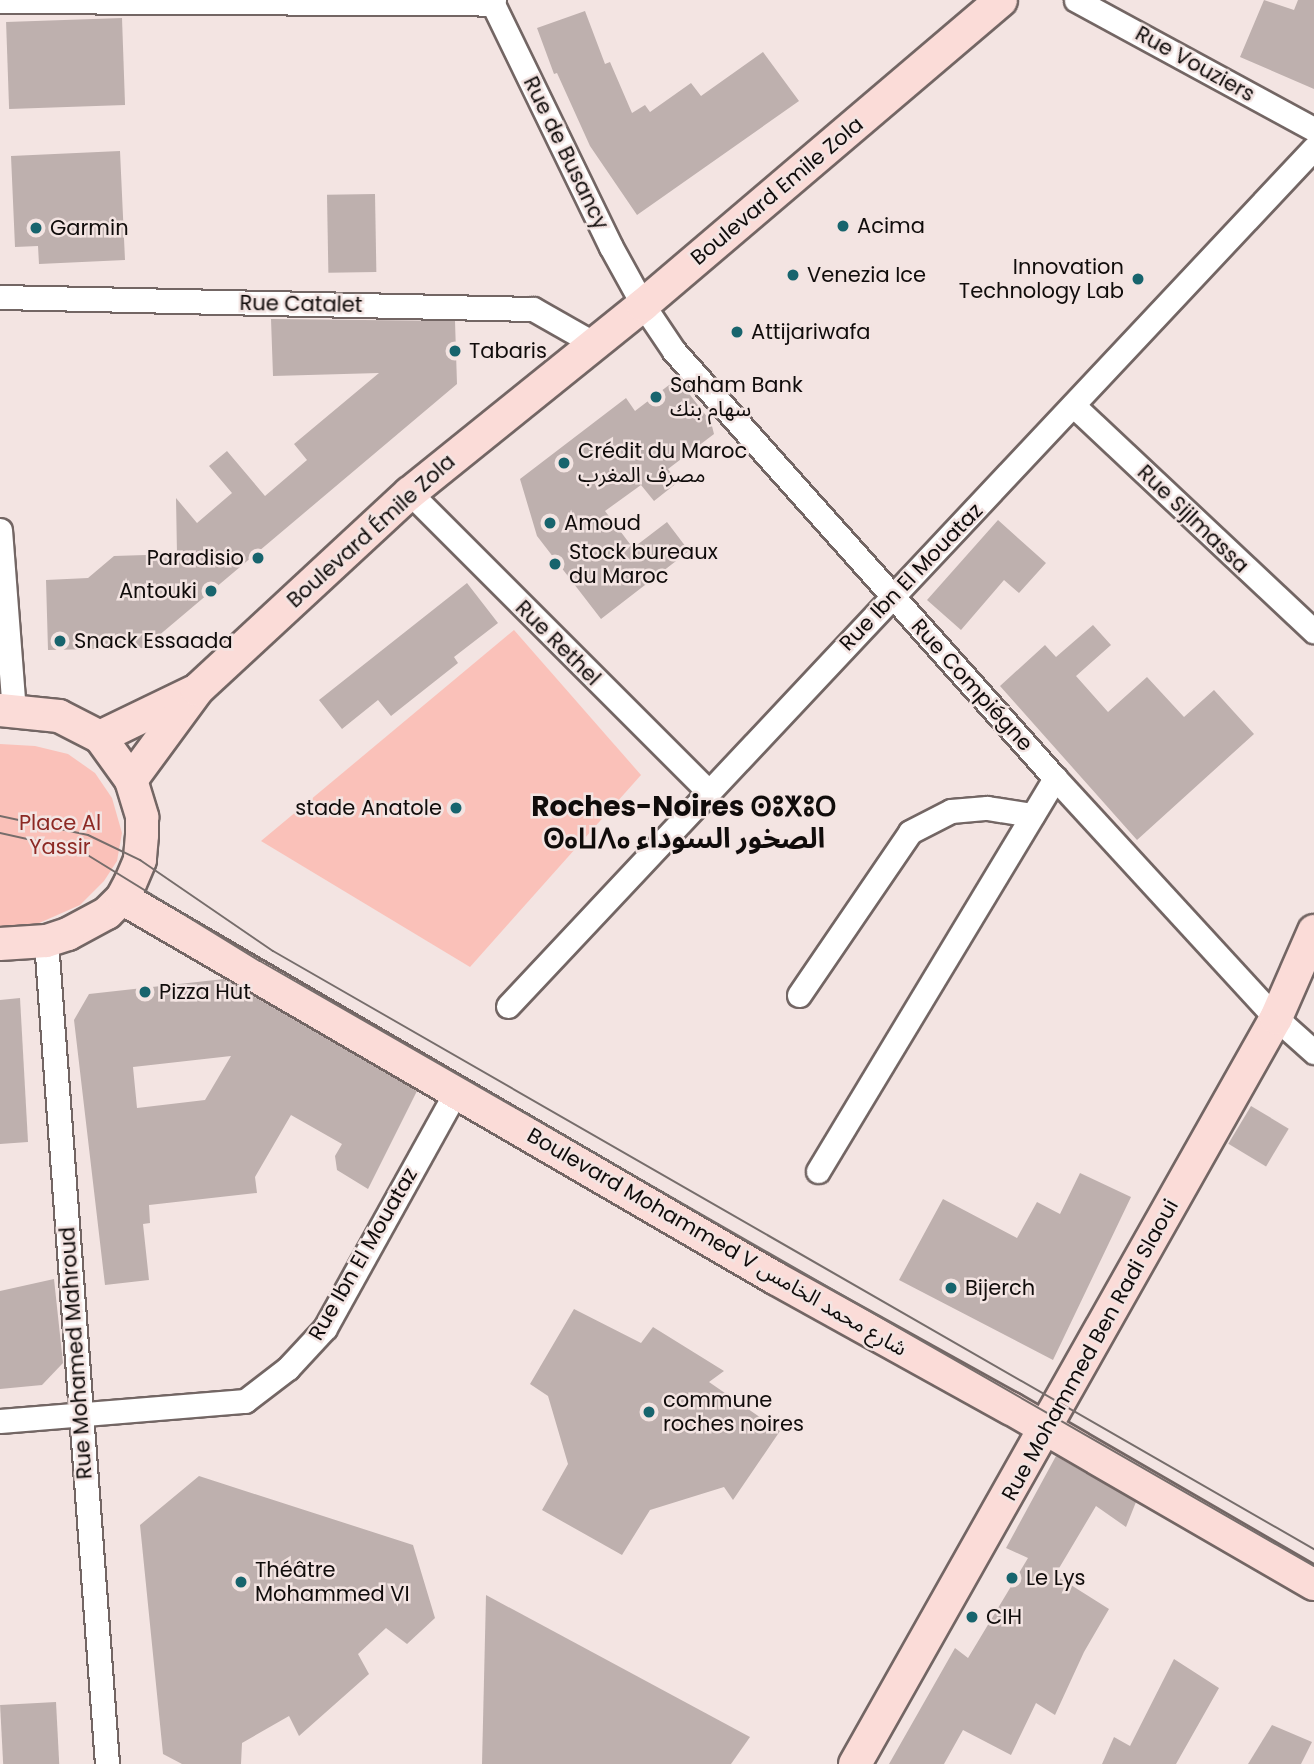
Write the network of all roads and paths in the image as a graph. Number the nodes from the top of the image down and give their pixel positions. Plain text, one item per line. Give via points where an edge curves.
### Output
1 (257, 0) edge
2 (1001, 0) edge
3 (1076, 0) edge
4 (0, 1) edge
5 (494, 2) edge
6 (1314, 129) edge
7 (1314, 148) edge
8 (0, 297) edge
9 (643, 305) junction
10 (593, 343) junction
11 (550, 377) joint
12 (1074, 406) junction
13 (410, 493) junction
14 (0, 530) edge
15 (893, 597) junction
16 (1314, 631) edge
17 (197, 691) junction
18 (7, 710) edge
19 (100, 737) junction
20 (1055, 778) junction
21 (131, 780) junction
22 (707, 790) junction
23 (1032, 815) junction
24 (121, 898) junction
25 (1314, 931) edge
26 (46, 941) junction
27 (0, 944) edge
28 (799, 995) dead end
29 (508, 1006) dead end
30 (1276, 1018) junction
31 (1314, 1052) edge
32 (456, 1092) junction
33 (818, 1171) dead end
34 (80, 1416) junction
35 (0, 1421) edge
36 (1046, 1429) junction
37 (1314, 1584) edge
38 (107, 1764) edge
39 (855, 1764) edge

1 - 4 street
1 - 5 street
2 - 9 street, Boulevard Emile Zola
3 - 6 street, Rue Vouziers
5 - 9 street, Rue de Busancy
7 - 12 street, Rue Ibn El Mouataz
8 - 10 street, Rue Catalet via 533,309
9 - 10 street, Boulevard Emile Zola
9 - 15 street, Rue Compiégne via 674,351
10 - 11 street, Boulevard Emile Zola
11 - 13 street, Boulevard Émile Zola
12 - 15 street, Rue Ibn El Mouataz
12 - 16 street, Rue Sijlmassa
13 - 17 street, Boulevard Émile Zola
13 - 22 street, Rue Rethel
14 - 18 street
15 - 20 street, Rue Compiégne
15 - 22 street, Rue Ibn El Mouataz
17 - 19 street, Boulevard Émile Zola
17 - 21 street, Boulevard Émile Zola
18 - 19 street via 59,716
19 - 21 street
20 - 23 street
20 - 30 street, Rue Compiégne
21 - 24 street via 142,817 140,860
22 - 29 street, Rue Ibn El Mouataz
23 - 28 street via 988,808 951,811 910,832
23 - 33 street
24 - 26 street via 89,924
24 - 32 street, Boulevard Mohammed V شارع محمد الخامس
25 - 30 street, Rue Mohammed Ben Radi Slaoui
26 - 27 street
26 - 34 street, Rue Mohamed Mahroud
30 - 31 street, Rue Compiégne
30 - 36 street, Rue Mohammed Ben Radi Slaoui
32 - 34 street, Rue Ibn El Mouataz via 325,1328 288,1368 245,1401
32 - 36 street, Boulevard Mohammed V شارع محمد الخامس
34 - 35 street, Rue Ibn El Mouataz
34 - 38 street, Rue Mohamed Mahroud
36 - 37 street, Boulevard Mohammed V شارع محمد الخامس
36 - 39 street, Rue Mohammed Ben Radi Slaoui

